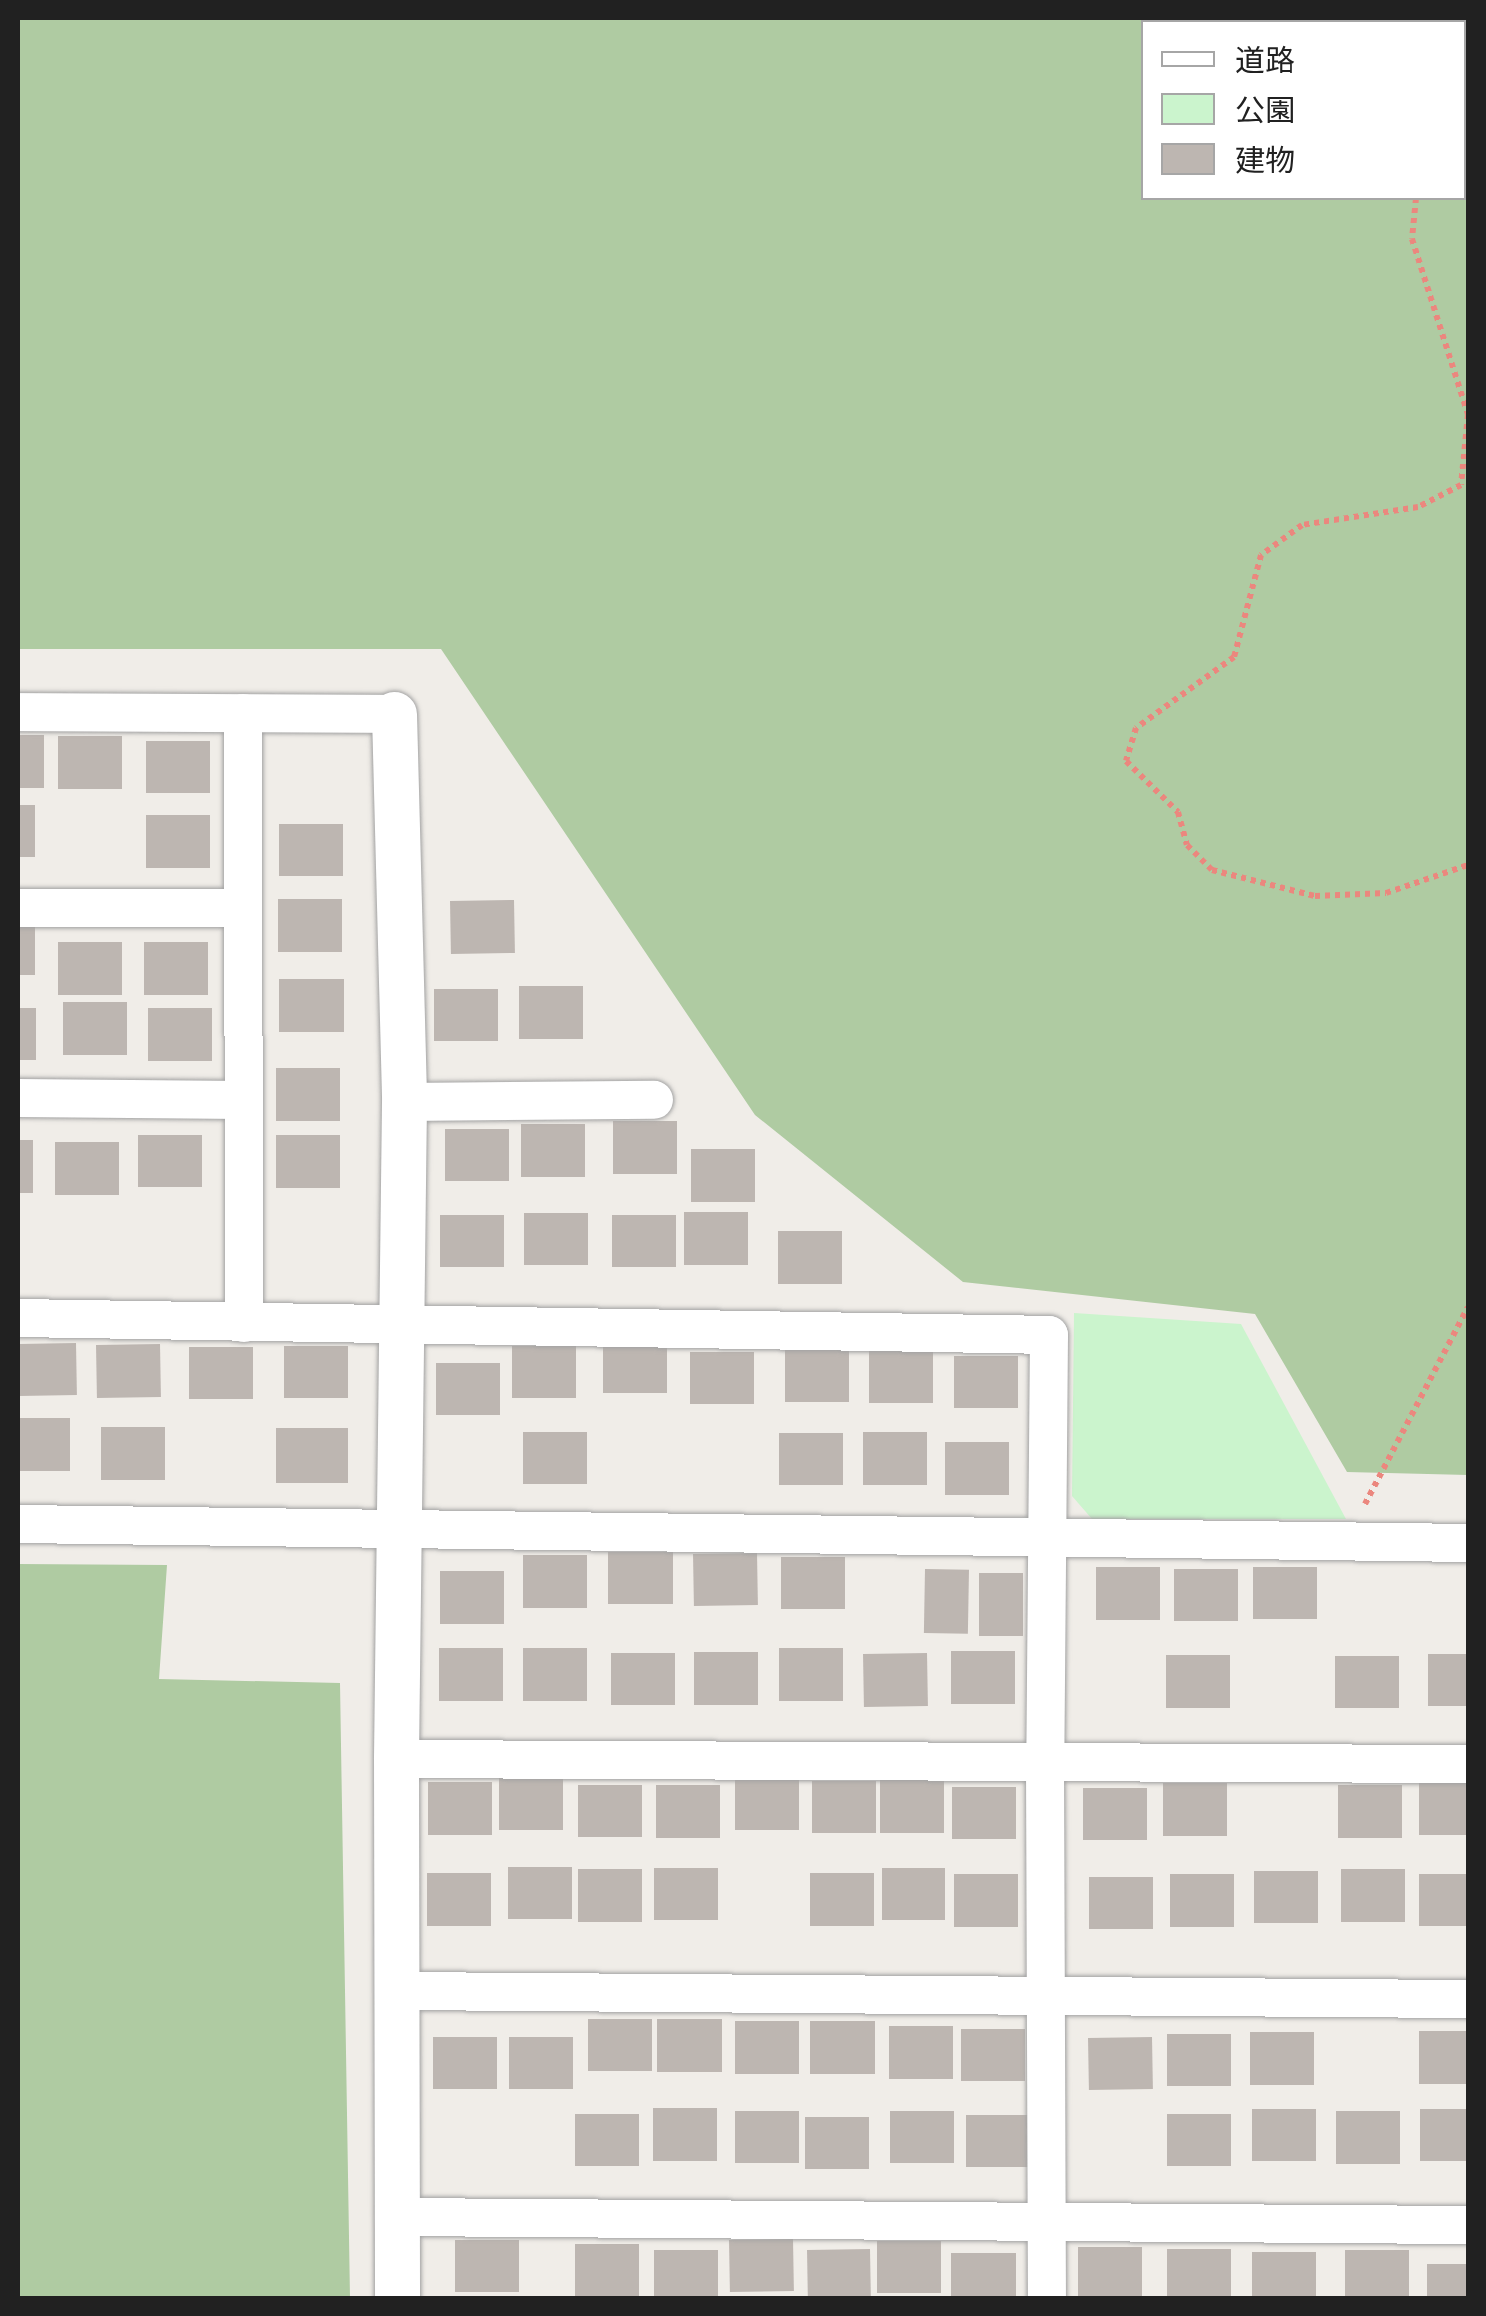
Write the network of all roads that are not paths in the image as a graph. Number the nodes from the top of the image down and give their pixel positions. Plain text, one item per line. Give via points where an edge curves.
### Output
1 (18, 712) edge
2 (243, 713) junction
3 (394, 714) joint
4 (18, 908) edge
5 (243, 908) junction
6 (18, 1098) edge
7 (243, 1100) junction
8 (654, 1100) dead end
9 (404, 1102) junction
10 (18, 1318) edge
11 (244, 1323) junction
12 (401, 1326) junction
13 (18, 1524) edge
14 (398, 1527) junction
15 (1048, 1537) junction
16 (1468, 1542) edge
17 (396, 1760) junction
18 (1045, 1764) junction
19 (1468, 1764) edge
20 (398, 1991) junction
21 (1049, 1996) junction
22 (1468, 1999) edge
23 (397, 2217) junction
24 (1049, 2222) junction
25 (1468, 2225) edge
26 (397, 2298) edge
27 (1048, 2298) edge

1 - 2 street
2 - 3 street
2 - 5 street
3 - 9 street
4 - 5 street
5 - 7 street
6 - 7 street
7 - 11 street
8 - 9 street
9 - 12 street
10 - 11 street
11 - 12 street
12 - 14 street
12 - 15 street via 1049,1335
13 - 14 street
14 - 15 street
14 - 17 street
15 - 16 street
15 - 18 street
17 - 18 street
17 - 20 street
18 - 19 street
18 - 21 street
20 - 21 street
20 - 23 street
21 - 22 street
21 - 24 street
23 - 24 street
23 - 26 street
24 - 25 street
24 - 27 street

